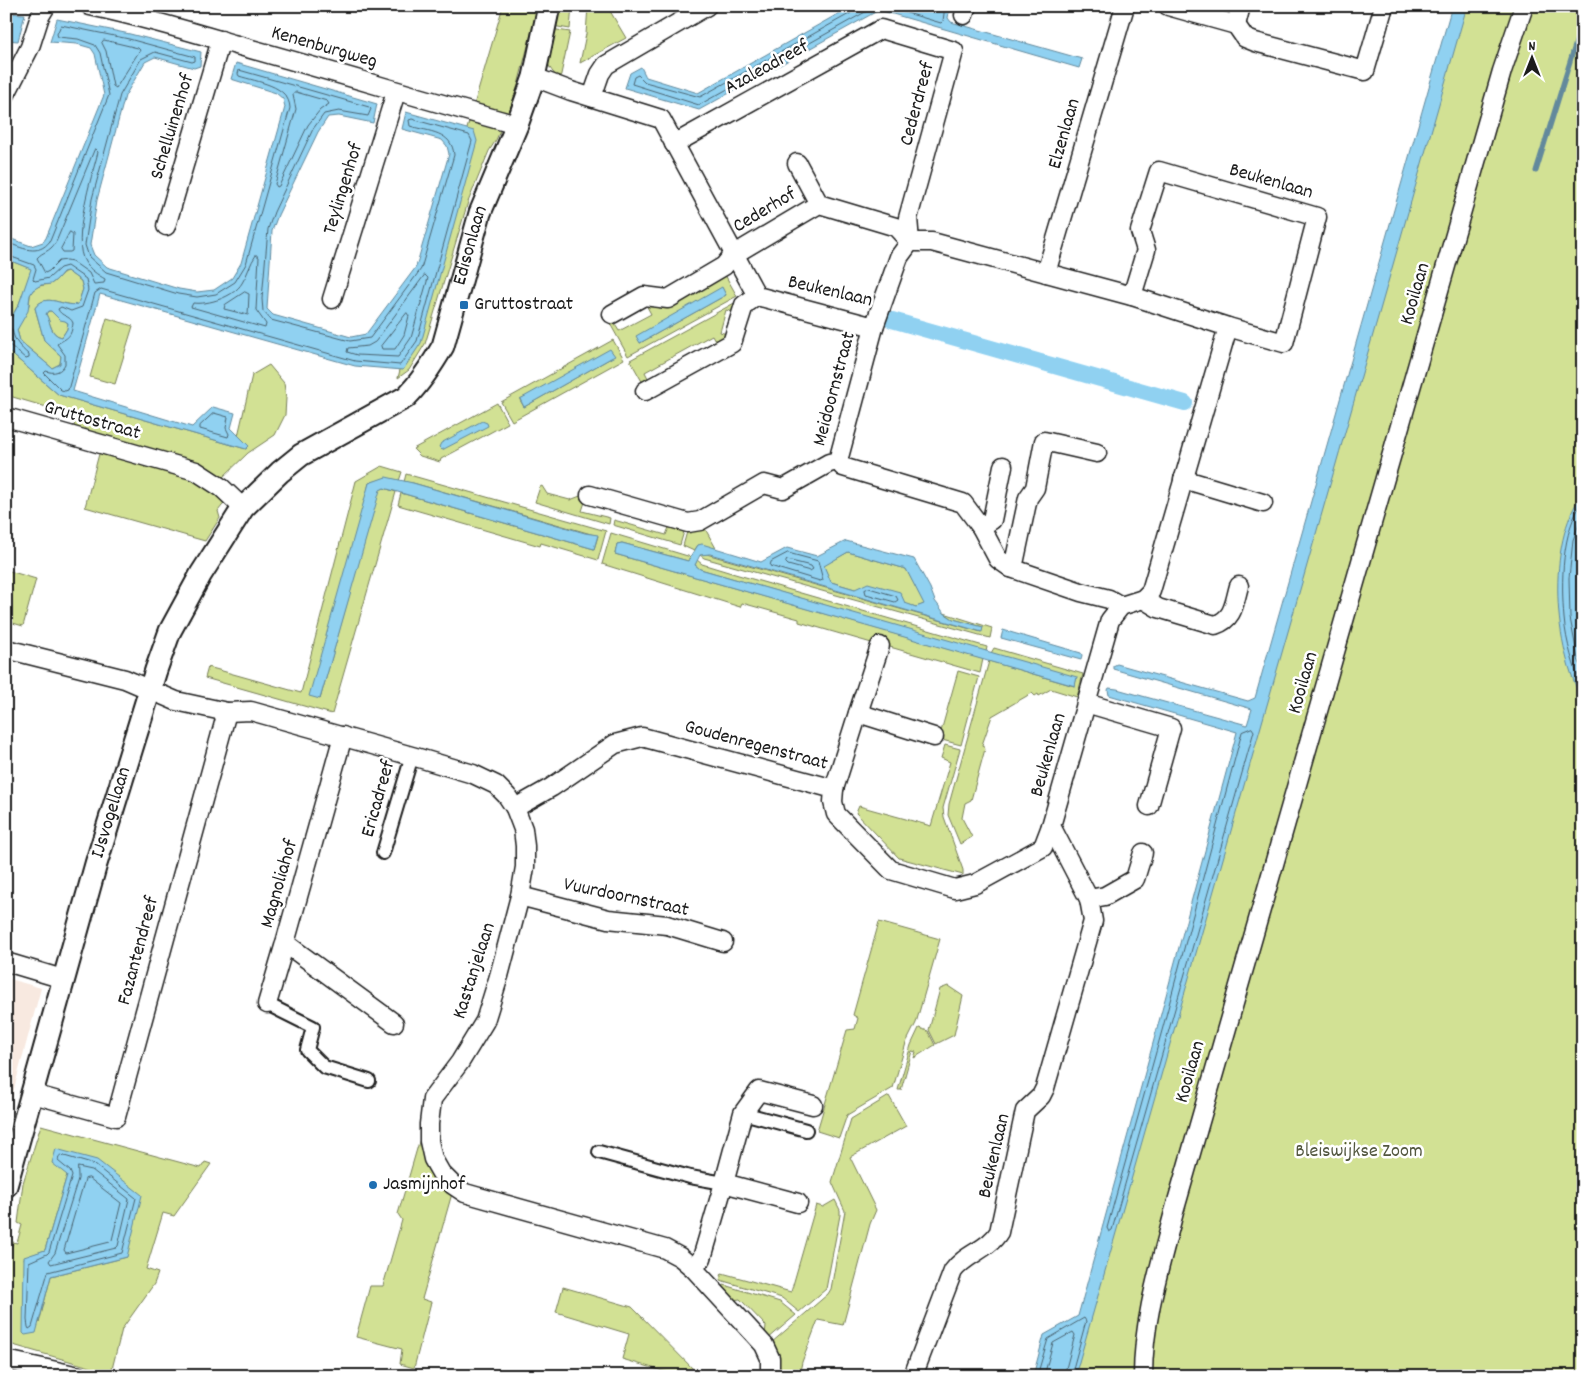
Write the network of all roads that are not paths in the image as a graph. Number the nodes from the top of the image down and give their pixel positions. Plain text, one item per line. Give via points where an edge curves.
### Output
1 (46, 6) edge
2 (90, 6) edge
3 (549, 6) edge
4 (1125, 6) edge
5 (1168, 6) edge
6 (1241, 6) edge
7 (1384, 6) edge
8 (1524, 6) edge
9 (695, 9) edge
10 (1236, 25) junction
11 (881, 29) joint
12 (221, 40) junction
13 (534, 77) junction
14 (396, 92) junction
15 (6, 94) edge
16 (592, 97) junction
17 (517, 125) junction
18 (674, 144) junction
19 (797, 163) dead end
20 (819, 204) junction
21 (166, 226) dead end
22 (910, 242) junction
23 (733, 255) junction
24 (1046, 273) junction
25 (757, 296) junction
26 (1132, 296) junction
27 (332, 299) dead end
28 (612, 314) dead end
29 (874, 327) junction
30 (1228, 327) junction
31 (645, 391) dead end
32 (6, 418) edge
33 (1097, 453) dead end
34 (838, 461) junction
35 (1003, 466) dead end
36 (280, 472) joint
37 (1183, 479) junction
38 (590, 495) dead end
39 (1263, 502) dead end
40 (243, 508) junction
41 (981, 527) junction
42 (1011, 568) junction
43 (1239, 586) dead end
44 (1143, 599) junction
45 (1121, 606) junction
46 (880, 646) dead end
47 (6, 649) edge
48 (150, 691) junction
49 (1086, 703) junction
50 (227, 712) junction
51 (858, 713) junction
52 (343, 736) junction
53 (934, 737) dead end
54 (412, 756) junction
55 (834, 789) junction
56 (1149, 806) dead end
57 (516, 808) junction
58 (1051, 826) junction
59 (383, 853) dead end
60 (1143, 853) dead end
61 (520, 896) junction
62 (1089, 899) junction
63 (723, 942) dead end
64 (285, 943) junction
65 (6, 962) edge
66 (63, 979) junction
67 (267, 1004) joint
68 (394, 1023) dead end
69 (369, 1081) dead end
70 (33, 1094) junction
71 (812, 1105) dead end
72 (743, 1113) junction
73 (806, 1130) dead end
74 (599, 1152) dead end
75 (7, 1182) edge
76 (724, 1183) junction
77 (798, 1203) dead end
78 (693, 1268) junction
79 (6, 1360) edge
80 (79, 1376) edge
81 (770, 1376) edge
82 (913, 1376) edge
83 (1143, 1376) edge

1 - 15 street
2 - 12 street, Kenenburgweg
3 - 13 street, Edisonlaan
4 - 24 street, Elzenlaan
5 - 10 street
6 - 10 street
7 - 10 street via 1365,71 1255,42 1245,38
8 - 83 street, Kooilaan via 1502,71 1174,1212 1150,1310
9 - 16 street via 606,65
11 - 18 street, Azaleadreef
11 - 22 street, Cederdreef via 954,51 908,218
12 - 14 street, Kenenburgweg
12 - 21 street, Schelluinenhof
13 - 16 street, Beukenlaan
13 - 17 street, Edisonlaan
14 - 17 street, Kenenburgweg
14 - 27 street, Teylingenhof
16 - 18 street, Beukenlaan via 661,119
17 - 36 street, Edisonlaan via 480,213 443,346 427,373 406,397 324,441
18 - 23 street, Beukenlaan
19 - 20 street, Cederhof
20 - 22 street, Cederhof via 896,227
20 - 23 street, Cederhof
22 - 24 street, Beukenlaan via 932,242
22 - 29 street, Beukenlaan via 899,257
23 - 25 street, Beukenlaan
23 - 28 street via 724,266 668,298 644,296
24 - 26 street, Beukenlaan
25 - 29 street, Beukenlaan
25 - 31 street, Beukenlaan via 744,305 732,343
26 - 30 street, Beukenlaan
26 - 30 street, Beukenlaan via 1146,250 1140,231 1159,170 1317,217 1284,343
29 - 34 street, Meidoornstraat
30 - 37 street
32 - 40 street, Gruttostraat via 196,471 222,488
33 - 42 street via 1044,441 1035,488 1028,498
34 - 38 street, Meidoornstraat via 783,489 764,484 700,521 688,523
34 - 41 street, Meidoornstraat via 843,467 963,503
35 - 41 street via 992,520
36 - 40 street, IJsvogellaan
37 - 39 street
37 - 44 street via 1151,591
40 - 48 street, IJsvogellaan via 170,631
41 - 42 street, Meidoornstraat via 998,559
42 - 45 street, Meidoornstraat via 1109,599
43 - 44 street via 1230,616 1215,625 1158,608
44 - 45 street
45 - 49 street, Beukenlaan via 1110,620
46 - 51 street
47 - 48 street, Kastanjelaan via 125,679
48 - 50 street, Kastanjelaan via 176,701
48 - 66 street, IJsvogellaan
49 - 56 street, Beukenlaan via 1171,728
49 - 58 street, Beukenlaan
50 - 52 street, Kastanjelaan via 251,710
50 - 70 street, Fazantendreef via 116,1118
51 - 53 street
51 - 55 street
52 - 54 street, Kastanjelaan
52 - 64 street, Magnoliahof
54 - 57 street, Kastanjelaan via 473,774 496,785
54 - 59 street, Ericadreef
55 - 57 street, Goudenregenstraat via 642,737 616,744
55 - 58 street, Goudenregenstraat via 836,814 891,870 955,890 975,884 1043,847
57 - 61 street, Kastanjelaan via 525,846
58 - 62 street, Beukenlaan
60 - 62 street via 1135,879 1105,896
61 - 63 street, Vuurdoornstraat via 608,919 667,925
61 - 78 street, Kastanjelaan via 485,1021 432,1099 429,1141 433,1160 442,1174 465,1193 666,1249
62 - 82 street, Beukenlaan via 1093,921 1045,1088 1025,1111 999,1232 990,1243 963,1260 953,1271
64 - 67 street
64 - 68 street, Magnoliahof
65 - 66 street
66 - 70 street, IJsvogellaan
67 - 69 street via 313,1028 307,1050 324,1067
70 - 75 street, IJsvogellaan
71 - 72 street via 759,1091
72 - 73 street
72 - 76 street
74 - 76 street
76 - 77 street
76 - 78 street via 702,1258
78 - 81 street, Kastanjelaan via 764,1345 770,1358
79 - 80 street

